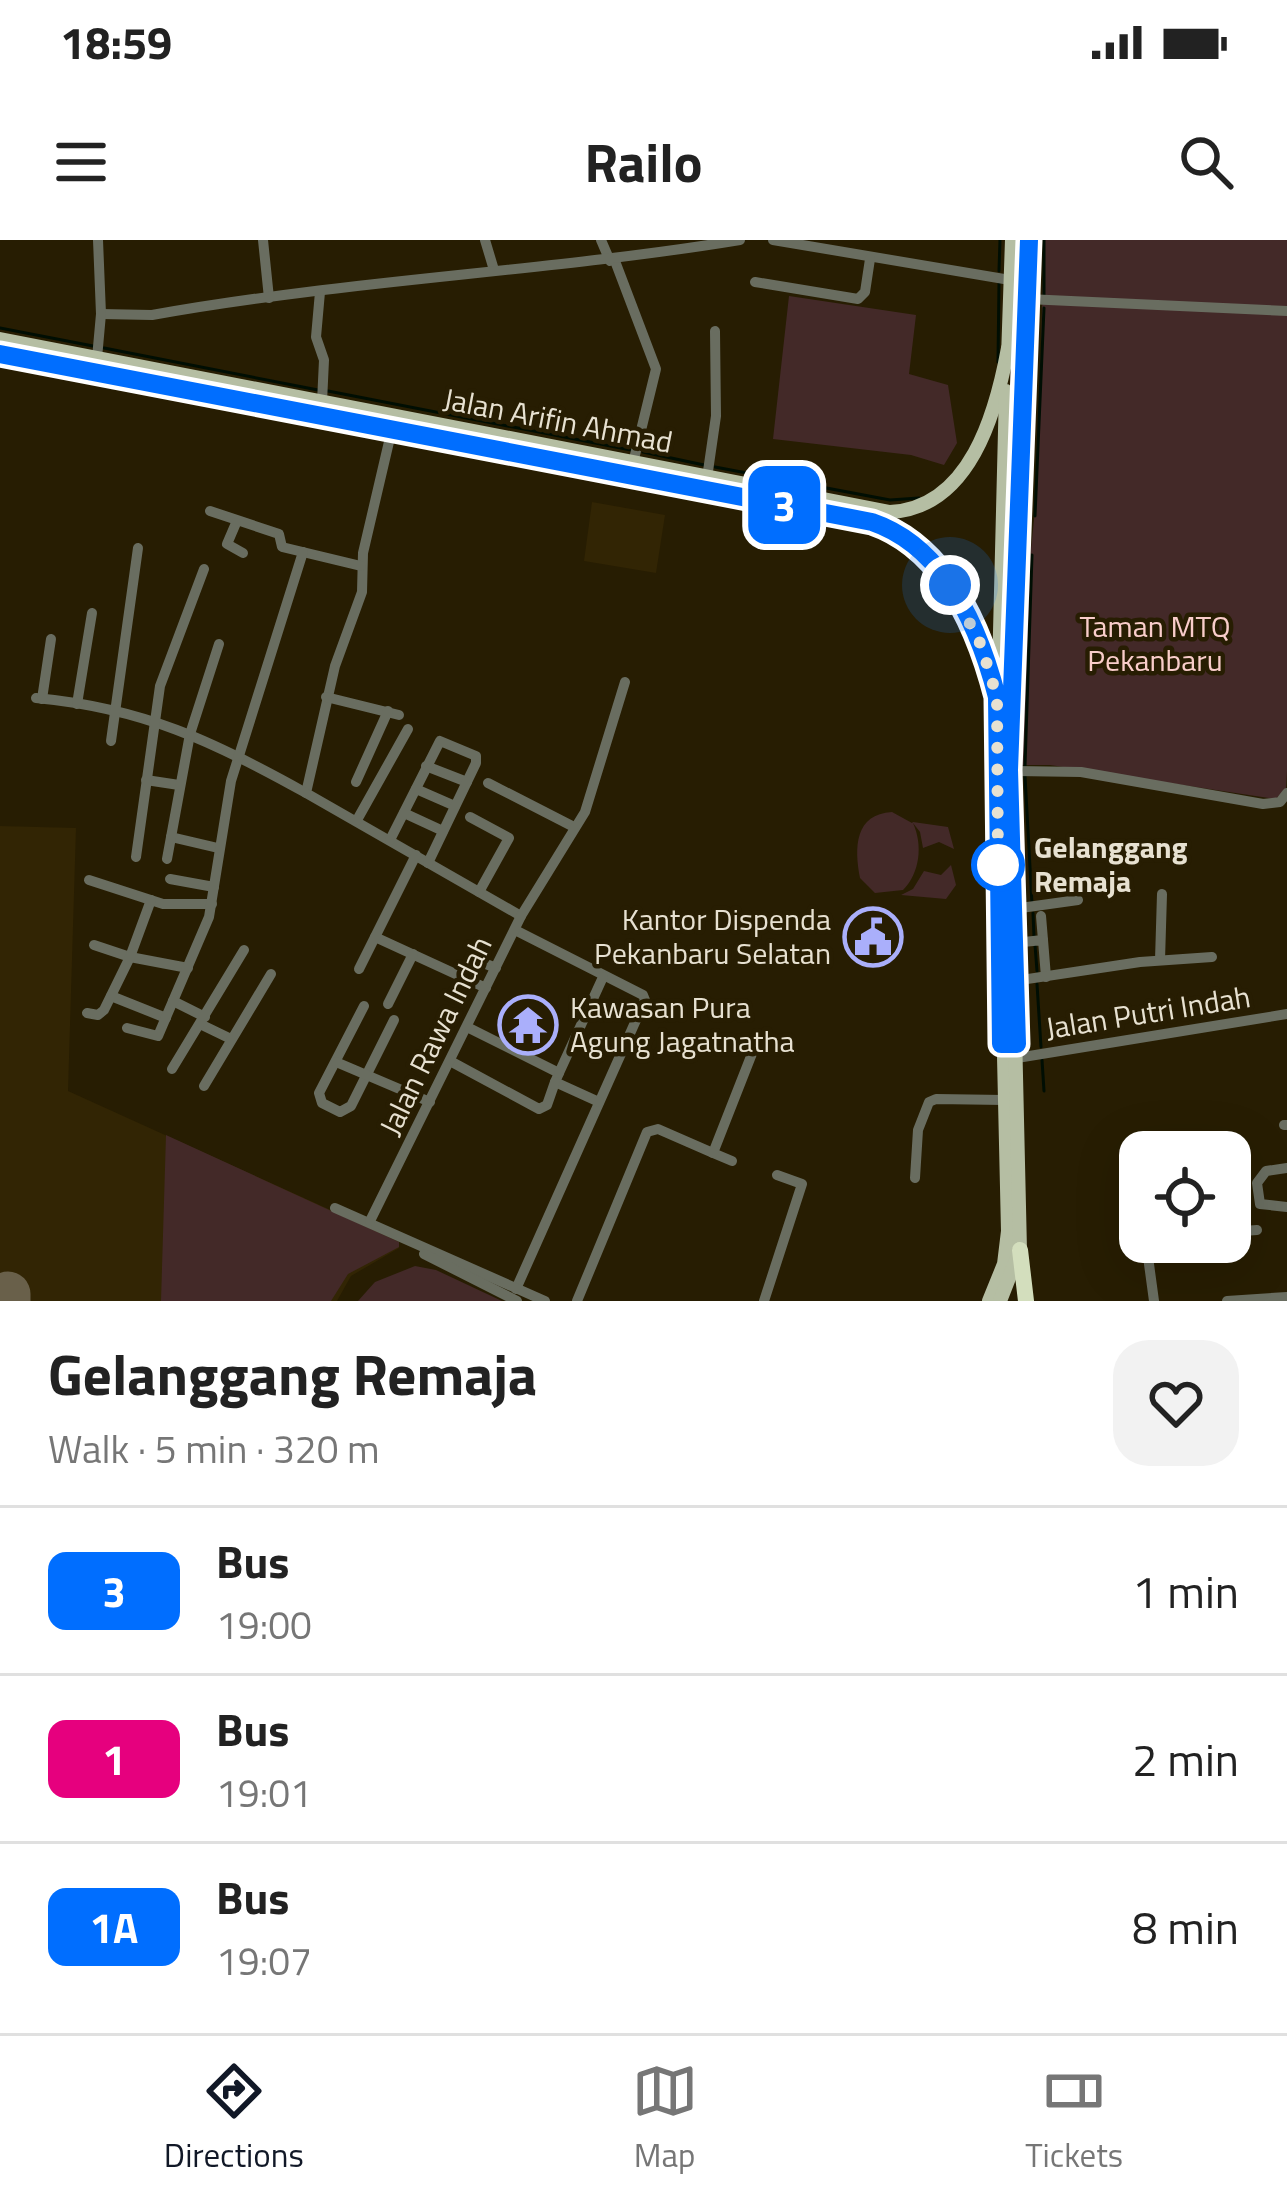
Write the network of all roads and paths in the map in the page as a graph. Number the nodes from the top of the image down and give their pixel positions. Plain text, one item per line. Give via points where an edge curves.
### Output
1 (98, 240) edge
2 (263, 240) edge
3 (485, 240) edge
4 (601, 240) edge
5 (740, 240) edge
6 (773, 240) edge
7 (1012, 240) edge
8 (1029, 240) edge
9 (870, 259) junction
10 (612, 261) junction
11 (494, 270) junction
12 (1010, 280) junction
13 (755, 282) dead end
14 (320, 292) junction
15 (269, 298) junction
16 (1028, 299) junction
17 (1287, 311) edge
18 (101, 314) junction
19 (716, 331) dead end
20 (0, 339) edge
21 (1008, 348) junction
22 (38, 354) junction
23 (0, 355) edge
24 (98, 358) junction
25 (322, 402) junction
26 (392, 432) junction
27 (532, 448) junction
28 (633, 463) junction
29 (707, 478) junction
30 (209, 511) dead end
31 (236, 523) junction
32 (1010, 525) junction
33 (1009, 547) junction
34 (138, 548) dead end
35 (303, 552) junction
36 (244, 553) dead end
37 (361, 566) junction
38 (204, 569) dead end
39 (92, 613) dead end
40 (51, 639) dead end
41 (219, 644) dead end
42 (625, 682) dead end
43 (326, 697) junction
44 (997, 697) junction
45 (77, 704) junction
46 (115, 710) junction
47 (156, 720) junction
48 (408, 729) dead end
49 (190, 734) junction
50 (111, 741) dead end
51 (238, 756) junction
52 (426, 766) junction
53 (1009, 770) junction
54 (146, 780) junction
55 (356, 782) dead end
56 (467, 782) junction
57 (488, 783) dead end
58 (179, 785) junction
59 (416, 790) junction
60 (306, 793) junction
61 (1287, 793) edge
62 (455, 806) junction
63 (404, 812) junction
64 (470, 817) dead end
65 (357, 820) junction
66 (574, 827) junction
67 (443, 831) junction
68 (170, 837) junction
69 (390, 841) junction
70 (218, 848) junction
71 (416, 855) junction
72 (136, 857) dead end
73 (167, 859) dead end
74 (428, 863) junction
75 (170, 879) dead end
76 (89, 880) dead end
77 (214, 887) junction
78 (479, 892) junction
79 (1162, 894) dead end
80 (151, 900) junction
81 (1078, 900) dead end
82 (212, 904) junction
83 (1013, 909) junction
84 (1035, 910) junction
85 (521, 916) junction
86 (514, 930) junction
87 (375, 937) junction
88 (1043, 940) junction
89 (1013, 944) junction
90 (94, 945) dead end
91 (244, 950) dead end
92 (412, 954) junction
93 (130, 957) junction
94 (1212, 957) dead end
95 (471, 958) dead end
96 (1160, 960) junction
97 (188, 968) junction
98 (496, 968) junction
99 (359, 969) dead end
100 (271, 974) dead end
101 (603, 977) junction
102 (1046, 977) junction
103 (1014, 981) junction
104 (486, 988) junction
105 (111, 996) junction
106 (173, 1001) junction
107 (388, 1004) dead end
108 (364, 1006) dead end
109 (87, 1013) dead end
110 (1287, 1014) edge
111 (166, 1018) junction
112 (394, 1020) dead end
113 (202, 1021) junction
114 (467, 1027) junction
115 (127, 1028) dead end
116 (231, 1040) junction
117 (755, 1046) dead end
118 (1012, 1049) junction
119 (450, 1061) junction
120 (336, 1063) junction
121 (172, 1069) dead end
122 (367, 1076) junction
123 (557, 1078) junction
124 (204, 1086) dead end
125 (1004, 1100) junction
126 (430, 1102) junction
127 (599, 1102) junction
128 (713, 1153) junction
129 (732, 1161) dead end
130 (1287, 1168) edge
131 (777, 1175) dead end
132 (915, 1178) dead end
133 (1287, 1207) edge
134 (335, 1208) dead end
135 (370, 1221) junction
136 (1251, 1230) edge
137 (1256, 1230) dead end
138 (1021, 1250) junction
139 (1149, 1263) edge
140 (516, 1295) edge
141 (1287, 1298) edge
142 (545, 1301) edge
143 (577, 1301) edge
144 (764, 1301) edge
145 (989, 1301) edge
146 (1000, 1301) edge
147 (1026, 1301) edge
148 (1154, 1301) edge
149 (1227, 1301) edge

1 - 18 street
2 - 15 street
3 - 11 street
4 - 10 street
5 - 10 street
6 - 9 street
7 - 12 main road
8 - 16 main road
9 - 12 street
9 - 13 street via 859,299
10 - 11 street
10 - 28 street via 656,369
11 - 14 street
12 - 21 main road
14 - 15 street
14 - 25 street
15 - 18 street
16 - 17 street
16 - 32 main road
18 - 24 street
19 - 29 street
20 - 22 main road, Jalan Arifin Ahmad
21 - 29 main road, Jalan Arifin Ahmad via 976,447 956,480 922,506 877,512
21 - 32 main road
22 - 23 main road, Jalan Arifin Ahmad
22 - 24 main road, Jalan Arifin Ahmad
22 - 26 main road, Jalan Arifin Ahmad
24 - 25 main road, Jalan Arifin Ahmad
25 - 27 main road, Jalan Arifin Ahmad
26 - 27 main road, Jalan Arifin Ahmad
26 - 37 street
27 - 28 main road, Jalan Arifin Ahmad
27 - 44 main road, Jalan Arifin Ahmad via 899,532 950,585
28 - 29 main road, Jalan Arifin Ahmad
30 - 31 street
31 - 35 street via 279,534 281,546
31 - 36 street via 227,544
32 - 33 main road
33 - 44 main road
33 - 53 main road
34 - 46 street
35 - 37 street
35 - 51 street
37 - 43 street via 360,599
38 - 47 street via 162,676
39 - 45 street
40 - 45 street, Jalan Rawa Indah via 39,698
41 - 49 street
42 - 66 street via 590,801
43 - 55 street via 394,713
43 - 60 street
44 - 118 main road
45 - 46 street, Jalan Rawa Indah
46 - 47 street, Jalan Rawa Indah
46 - 50 street
47 - 49 street, Jalan Rawa Indah
47 - 54 street
48 - 65 street
49 - 51 street, Jalan Rawa Indah
49 - 58 street
51 - 60 street, Jalan Rawa Indah
51 - 70 street
52 - 56 street
52 - 56 street via 442,740 476,756
52 - 59 street
53 - 61 street via 1081,772 1262,805
53 - 83 main road
54 - 58 street
54 - 72 street
56 - 62 street
57 - 66 street
58 - 68 street
59 - 62 street
59 - 63 street
60 - 65 street, Jalan Rawa Indah
62 - 67 street
63 - 67 street
63 - 69 street
64 - 78 street via 509,838
65 - 69 street, Jalan Rawa Indah
66 - 85 street
67 - 74 street
68 - 70 street
68 - 73 street
69 - 71 street, Jalan Rawa Indah
70 - 77 street
71 - 74 street, Jalan Rawa Indah
71 - 87 street
74 - 78 street, Jalan Rawa Indah
75 - 77 street
76 - 80 street
77 - 82 street
78 - 85 street, Jalan Rawa Indah
79 - 96 street
80 - 82 street
80 - 93 street
81 - 84 street
82 - 97 street
83 - 84 street
83 - 89 main road
84 - 88 street
85 - 86 street, Jalan Rawa Indah
86 - 98 street, Jalan Rawa Indah
86 - 101 street
87 - 92 street
87 - 99 street
88 - 89 street
88 - 102 street
89 - 103 main road
90 - 93 street
91 - 113 street
92 - 104 street
92 - 107 street
93 - 97 street
93 - 105 street
94 - 96 street
95 - 98 street
96 - 102 street
97 - 106 street
98 - 104 street, Jalan Rawa Indah
100 - 116 street
101 - 123 street
101 - 127 street via 645,1000
102 - 103 street
103 - 118 main road
104 - 114 street, Jalan Rawa Indah
105 - 109 street via 100,1014
105 - 111 street
106 - 111 street
106 - 113 street
108 - 120 street
110 - 118 street, Jalan Putri Indah
111 - 115 street via 158,1036
112 - 122 street
113 - 116 street
113 - 121 street
114 - 119 street, Jalan Rawa Indah
114 - 123 street
116 - 124 street
117 - 128 street
118 - 125 main road
118 - 138 main road
119 - 123 street via 539,1109
119 - 126 street, Jalan Rawa Indah
120 - 122 street
120 - 122 street via 319,1096 340,1112
122 - 126 street
123 - 127 street
125 - 132 street via 929,1102
125 - 145 main road via 1007,1243
126 - 135 street, Jalan Rawa Indah
127 - 140 street
128 - 129 street
128 - 143 street via 655,1128 647,1132
130 - 133 street via 1258,1180 1260,1204
131 - 144 street via 802,1184
134 - 135 street
135 - 140 street
136 - 137 street
138 - 146 main road
138 - 147 highway
139 - 148 street
140 - 142 street
141 - 149 street

